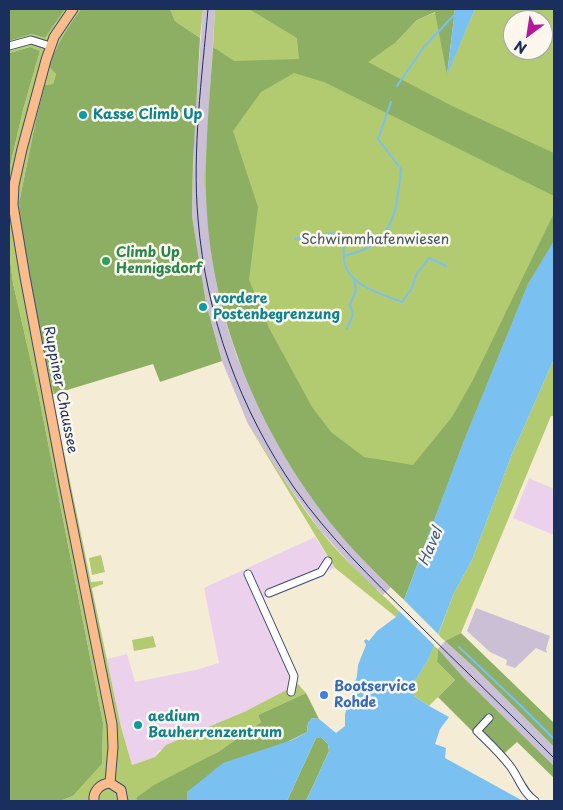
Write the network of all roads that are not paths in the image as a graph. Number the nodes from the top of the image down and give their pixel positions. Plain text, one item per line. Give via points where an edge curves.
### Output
1 (73, 9) edge
2 (9, 46) edge
3 (50, 46) junction
4 (328, 561) dead end
5 (248, 574) dead end
6 (269, 593) dead end
7 (291, 692) dead end
8 (489, 718) dead end
9 (110, 784) junction
10 (94, 801) edge
11 (123, 801) edge
12 (536, 801) edge

1 - 3 main road, Ruppiner Chaussee
2 - 3 street via 31,40
3 - 9 main road, Ruppiner Chaussee via 22,149 13,205 112,724
4 - 6 street via 321,572
5 - 7 street via 294,676
8 - 12 street via 477,731 509,765 527,796
9 - 10 main road via 97,789
9 - 11 main road via 121,790

